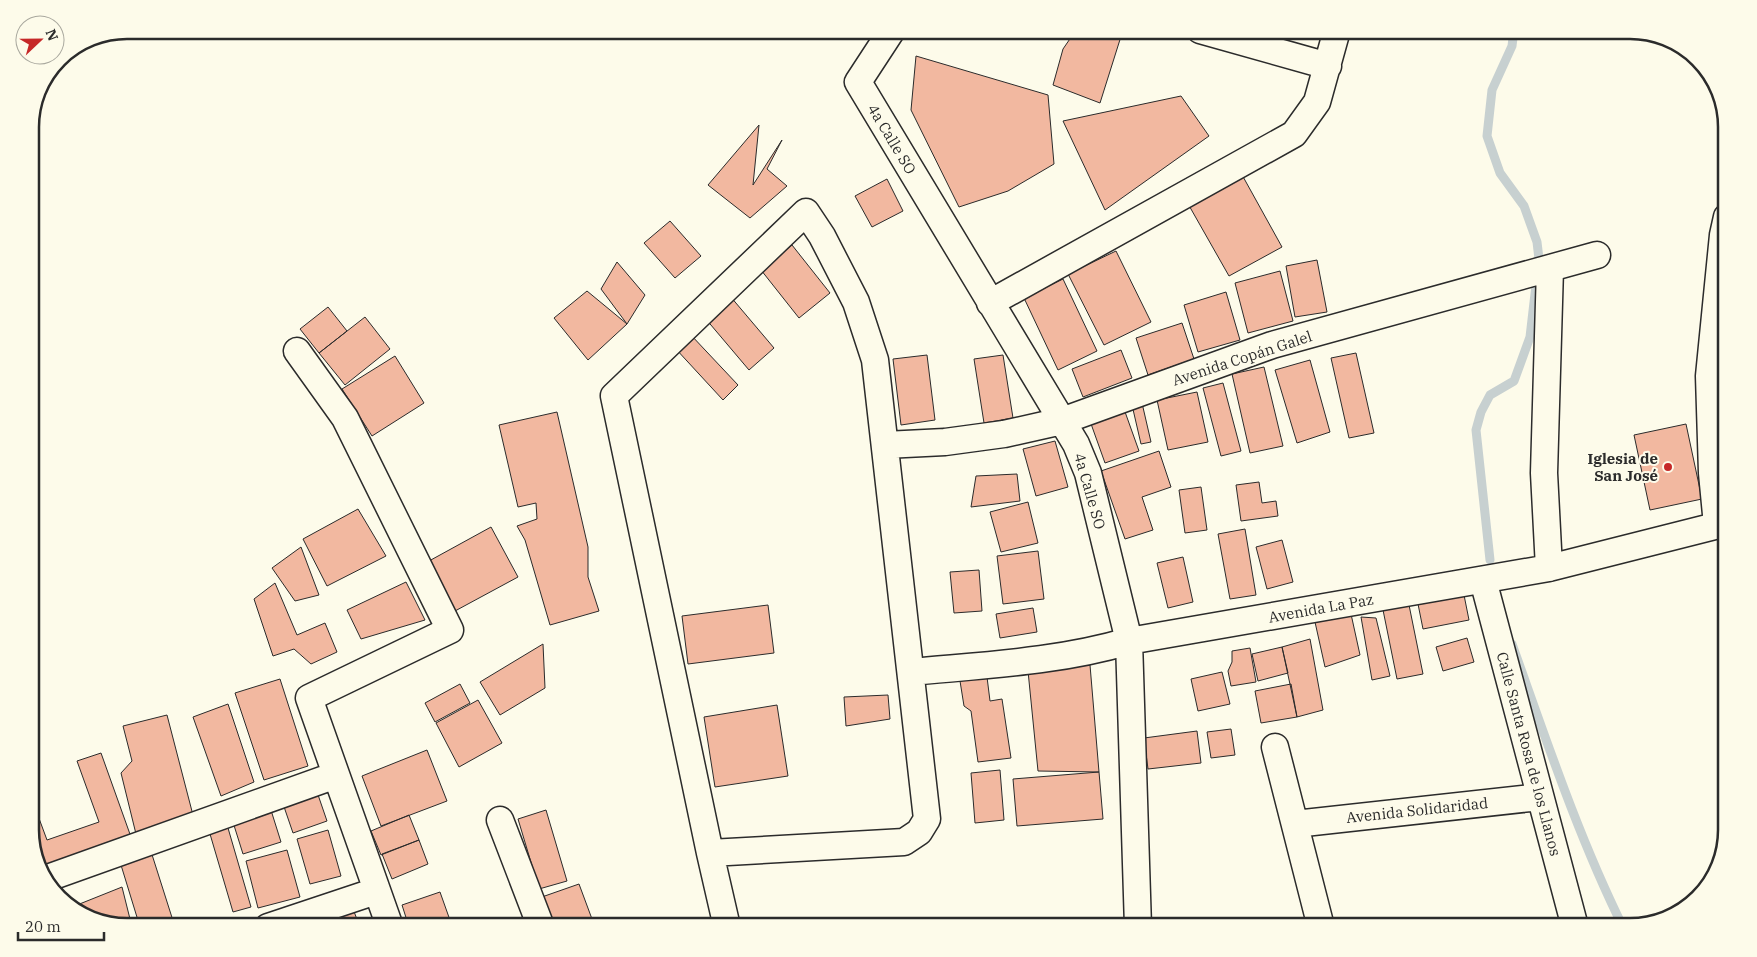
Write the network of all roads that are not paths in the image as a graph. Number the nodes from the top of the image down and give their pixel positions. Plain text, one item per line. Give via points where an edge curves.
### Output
1 (886, 39) edge
2 (1232, 39) edge
3 (1335, 39) edge
4 (1328, 66) junction
5 (1597, 255) dead end
6 (1550, 268) junction
7 (1718, 285) edge
8 (990, 302) junction
9 (297, 351) dead end
10 (1062, 421) junction
11 (885, 445) junction
12 (1718, 503) edge
13 (1718, 525) edge
14 (1549, 568) junction
15 (1483, 580) junction
16 (1129, 641) junction
17 (911, 672) junction
18 (1275, 747) dead end
19 (336, 775) junction
20 (1540, 797) junction
21 (500, 820) dead end
22 (1295, 824) junction
23 (710, 853) junction
24 (52, 876) edge
25 (376, 891) junction
26 (295, 918) edge
27 (386, 918) edge
28 (538, 918) edge
29 (725, 918) edge
30 (1138, 918) edge
31 (1319, 918) edge
32 (1573, 918) edge

1 - 8 street, 4a Calle SO via 858,82
2 - 4 street
3 - 4 street
4 - 8 street via 1317,102 1294,134
5 - 6 street, Avenida Copán Galel
6 - 10 street, Avenida Copán Galel via 1272,346
6 - 14 street via 1544,473
7 - 12 street via 1709,376 1712,472
8 - 10 street, 4a Calle SO
9 - 19 street via 345,418 450,630 309,698
10 - 11 street, Avenida Copán Galel via 1004,434 945,442
10 - 16 street, 4a Calle SO via 1088,474
11 - 17 street
11 - 23 street via 875,360 856,302 806,212 614,396
13 - 14 street, Avenida La Paz
14 - 15 street, Avenida La Paz
15 - 16 street, Avenida La Paz
15 - 20 street, Calle Santa Rosa de los Llanos
16 - 17 street, Avenida La Paz via 1057,658
16 - 30 street, 4a Calle SO
17 - 23 street via 927,819 919,832 904,842
18 - 22 street
19 - 24 street
19 - 25 street
20 - 22 street, Avenida Solidaridad
20 - 32 street, Calle Santa Rosa de los Llanos
21 - 28 street
22 - 31 street
23 - 29 street
25 - 26 street
25 - 27 street

